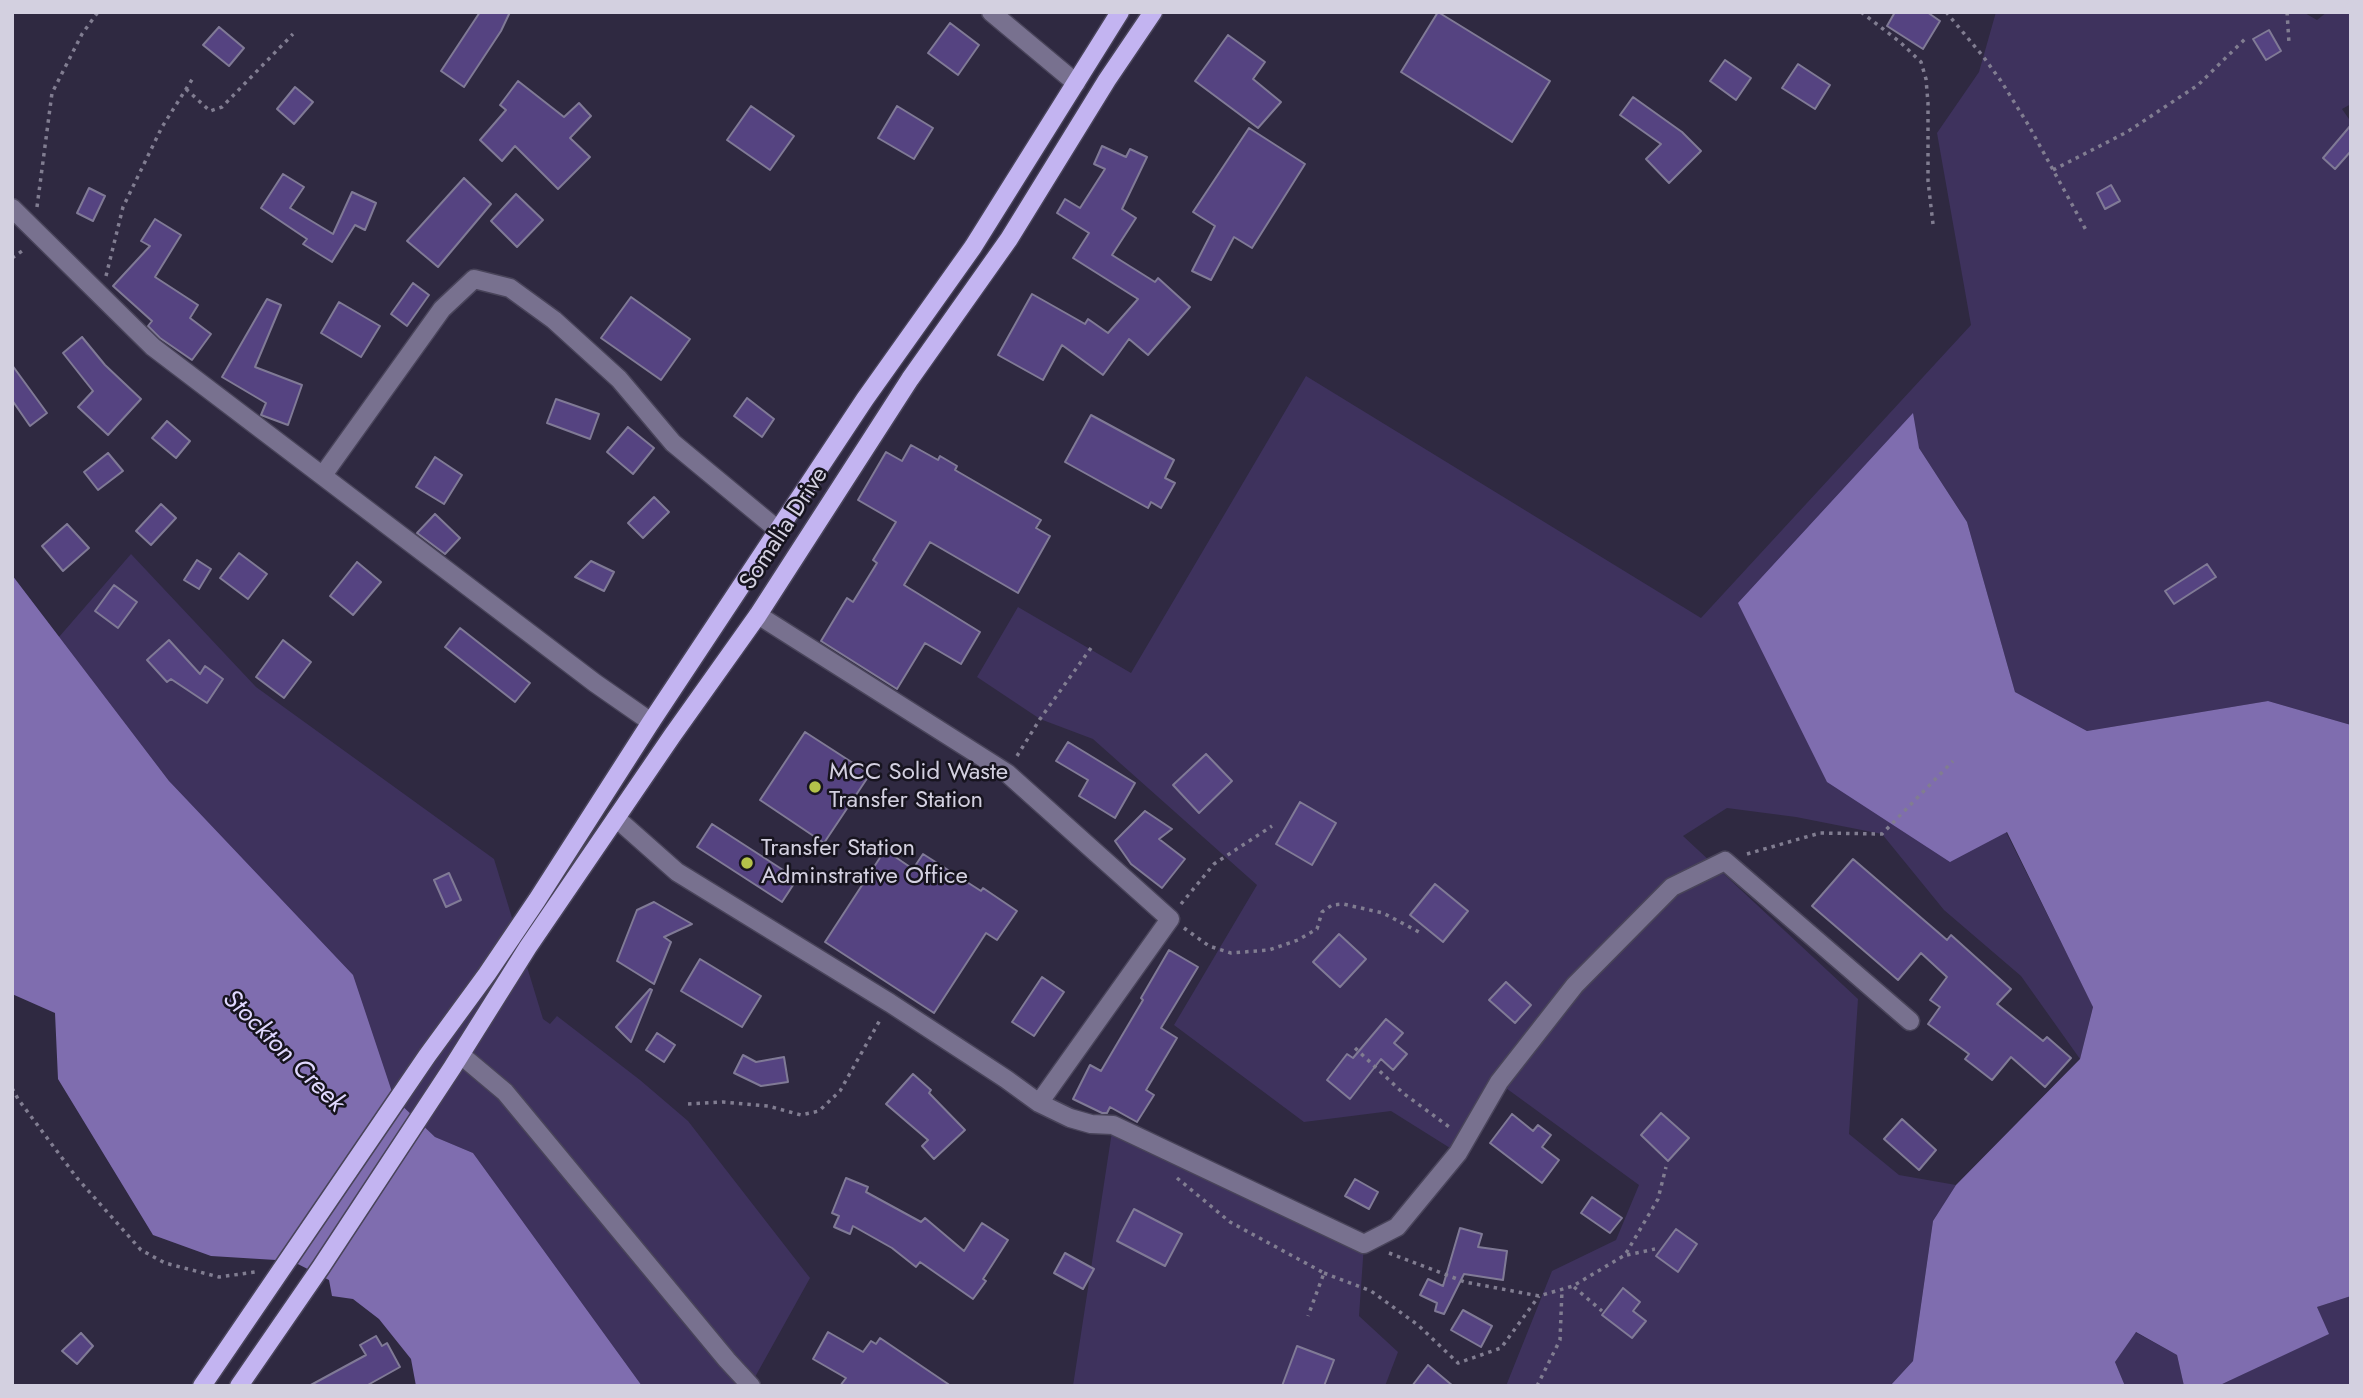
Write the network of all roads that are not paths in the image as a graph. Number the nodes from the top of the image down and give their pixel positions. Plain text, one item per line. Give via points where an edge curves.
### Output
1 (991, 12) edge
2 (1120, 12) edge
3 (1153, 12) edge
4 (1076, 83) junction
5 (12, 208) edge
6 (323, 475) junction
7 (778, 530) junction
8 (758, 615) junction
9 (651, 722) junction
10 (616, 818) junction
11 (1910, 1021) dead end
12 (456, 1061) junction
13 (1039, 1103) junction
14 (202, 1386) edge
15 (239, 1386) edge
16 (751, 1386) edge

1 - 4 street
2 - 4 main road, Somalia Drive
3 - 8 main road, Somalia Drive via 1009,239 910,379
4 - 7 main road, Somalia Drive via 972,247
5 - 6 street via 153,347
6 - 7 street via 442,309 474,279 510,288 554,320 619,379 673,443
6 - 9 street
7 - 9 main road, Somalia Drive
8 - 10 main road, Somalia Drive
8 - 13 street via 1007,773 1170,919
9 - 14 main road, Somalia Drive via 523,922
10 - 12 main road, Somalia Drive
10 - 13 street via 677,872 890,1003
11 - 13 street via 1725,860 1672,887 1575,985 1499,1082 1462,1146 1397,1227 1364,1244 1114,1125 1070,1118
12 - 15 main road, Somalia Drive
12 - 16 street via 505,1092

